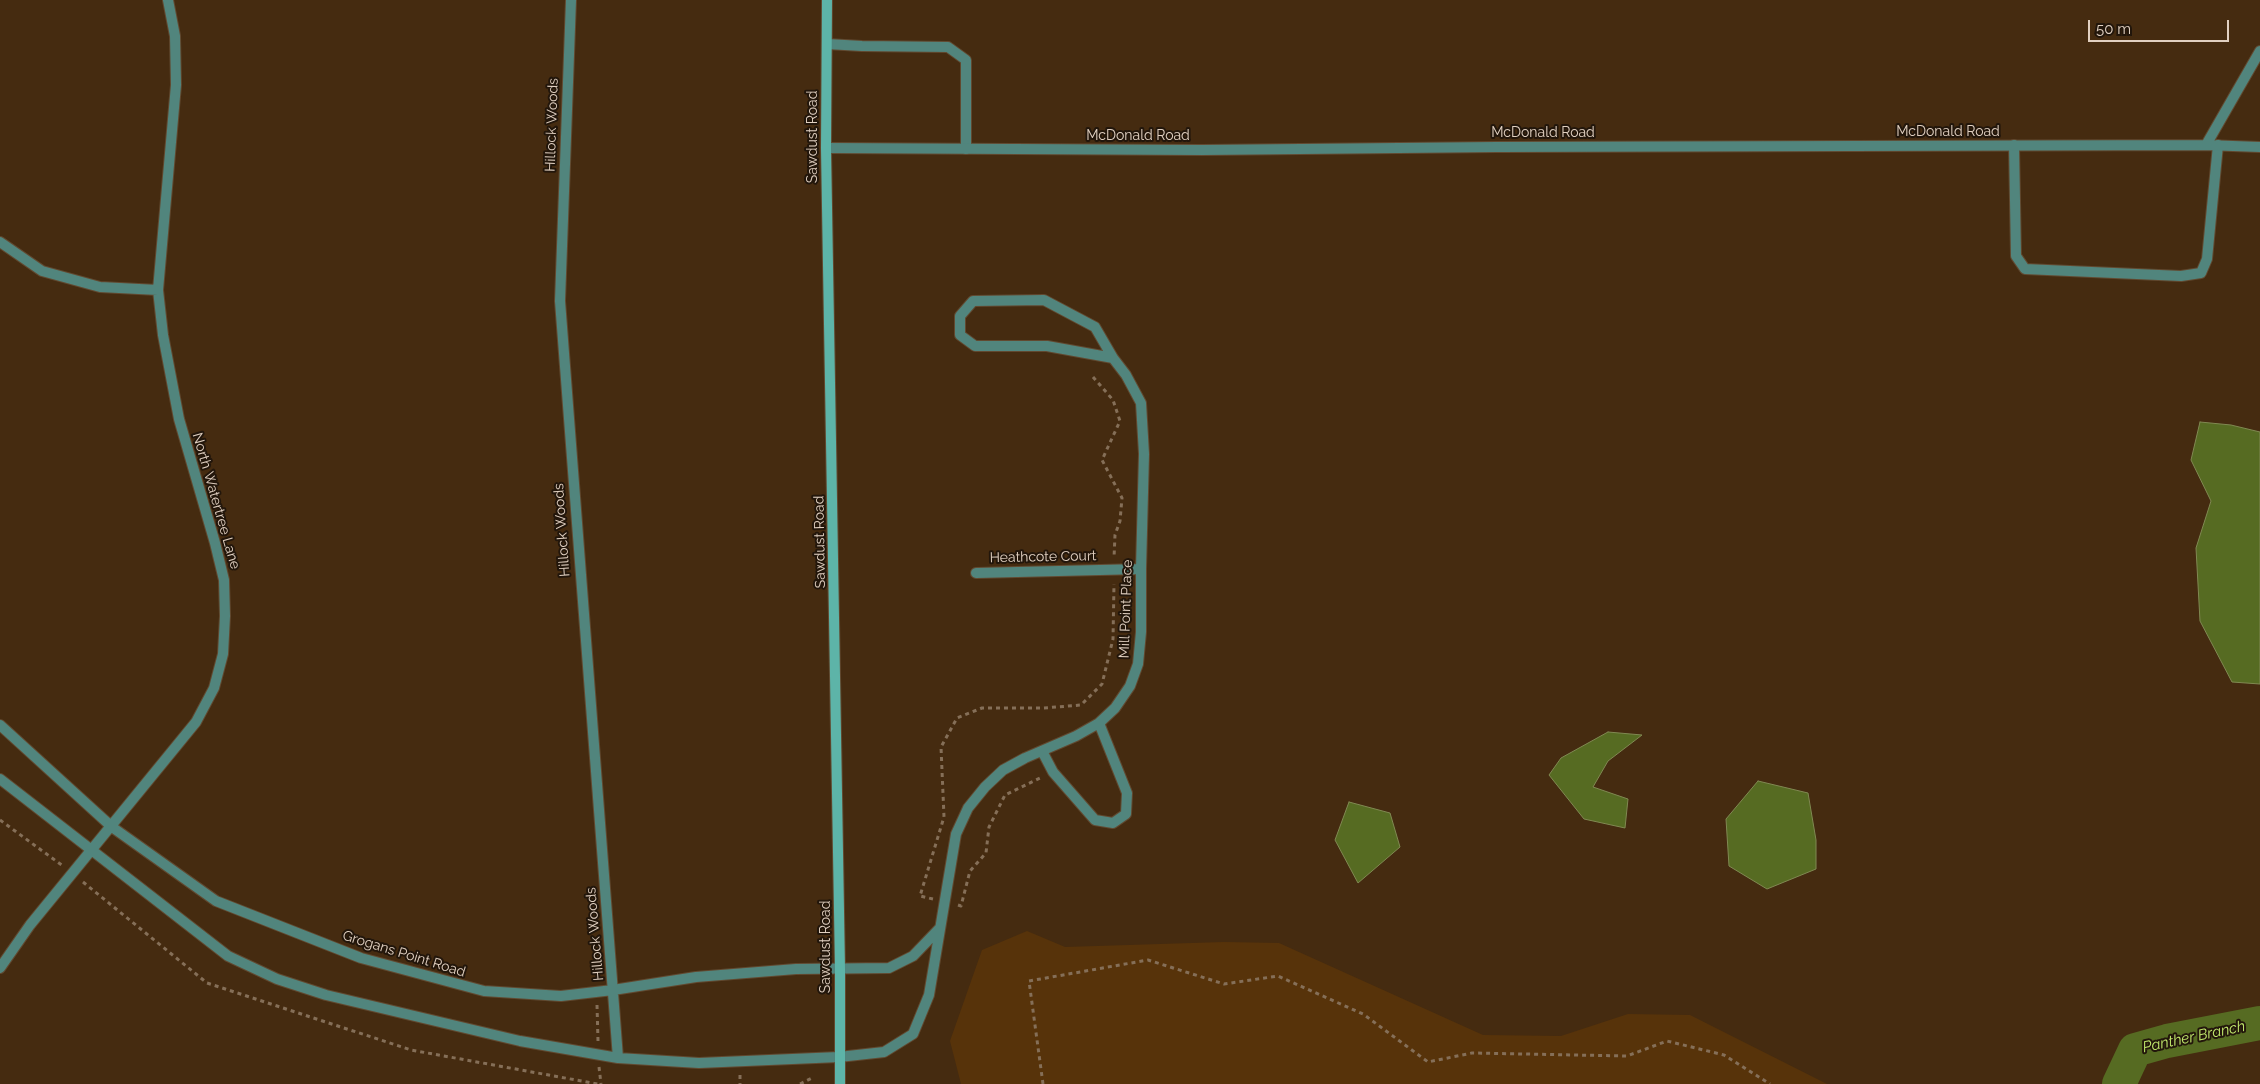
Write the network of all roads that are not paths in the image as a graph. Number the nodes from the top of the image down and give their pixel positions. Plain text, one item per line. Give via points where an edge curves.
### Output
1 (168, 0) edge
2 (571, 0) edge
3 (827, 0) edge
4 (827, 44) junction
5 (2260, 51) edge
6 (2014, 145) junction
7 (2206, 145) junction
8 (2218, 145) junction
9 (2260, 147) edge
10 (826, 148) junction
11 (966, 149) junction
12 (0, 242) edge
13 (158, 290) junction
14 (1113, 358) junction
15 (1140, 569) junction
16 (976, 572) dead end
17 (1099, 723) junction
18 (0, 725) edge
19 (1042, 751) junction
20 (0, 779) edge
21 (112, 827) junction
22 (93, 850) junction
23 (939, 929) junction
24 (0, 968) edge
25 (840, 969) junction
26 (614, 990) junction
27 (839, 1057) junction
28 (618, 1058) junction
29 (840, 1084) edge

1 - 13 street, North Watertree Lane via 175,36 176,85
2 - 26 street, Hillock Woods via 560,302
3 - 4 street, Sawdust Road
4 - 10 street, Sawdust Road
4 - 11 street via 948,47 966,60
5 - 7 street
6 - 7 street, McDonald Road
6 - 8 street via 2016,256 2025,269 2182,276 2202,274 2207,259
6 - 11 street, McDonald Road
7 - 8 street, McDonald Road
8 - 9 street, McDonald Road
10 - 11 street, McDonald Road
10 - 25 street, Sawdust Road
12 - 13 street via 42,271 100,287
13 - 21 street, North Watertree Lane via 179,420 224,580 224,654 214,688 196,722
14 - 14 street, Mill Point Place via 1096,327 1044,300 973,301 960,316 960,336 975,346 1047,346
14 - 15 street, Mill Point Place via 1141,403 1144,454
15 - 16 street, Heathcote Court
15 - 17 street, Mill Point Place via 1138,664 1130,686 1115,708
17 - 19 street, Mill Point Place
17 - 19 street via 1127,793 1126,814 1113,823 1095,820 1053,772
18 - 21 street, Grogans Point Road
19 - 23 street, Mill Point Place via 1003,770 968,808 956,834
20 - 22 street
21 - 22 street, North Watertree Lane
21 - 26 street, Grogans Point Road via 216,901 361,958 484,991 561,996
22 - 24 street, North Watertree Lane via 30,925
22 - 28 street via 228,956 277,979 387,1011 520,1041
23 - 25 street via 913,956 889,968
23 - 27 street, Mill Point Place via 929,995 913,1034 884,1052
25 - 26 street, Grogans Point Road via 696,976
25 - 27 street, Sawdust Road
26 - 28 street, Hillock Woods
27 - 28 street via 698,1063
27 - 29 street, Sawdust Road

